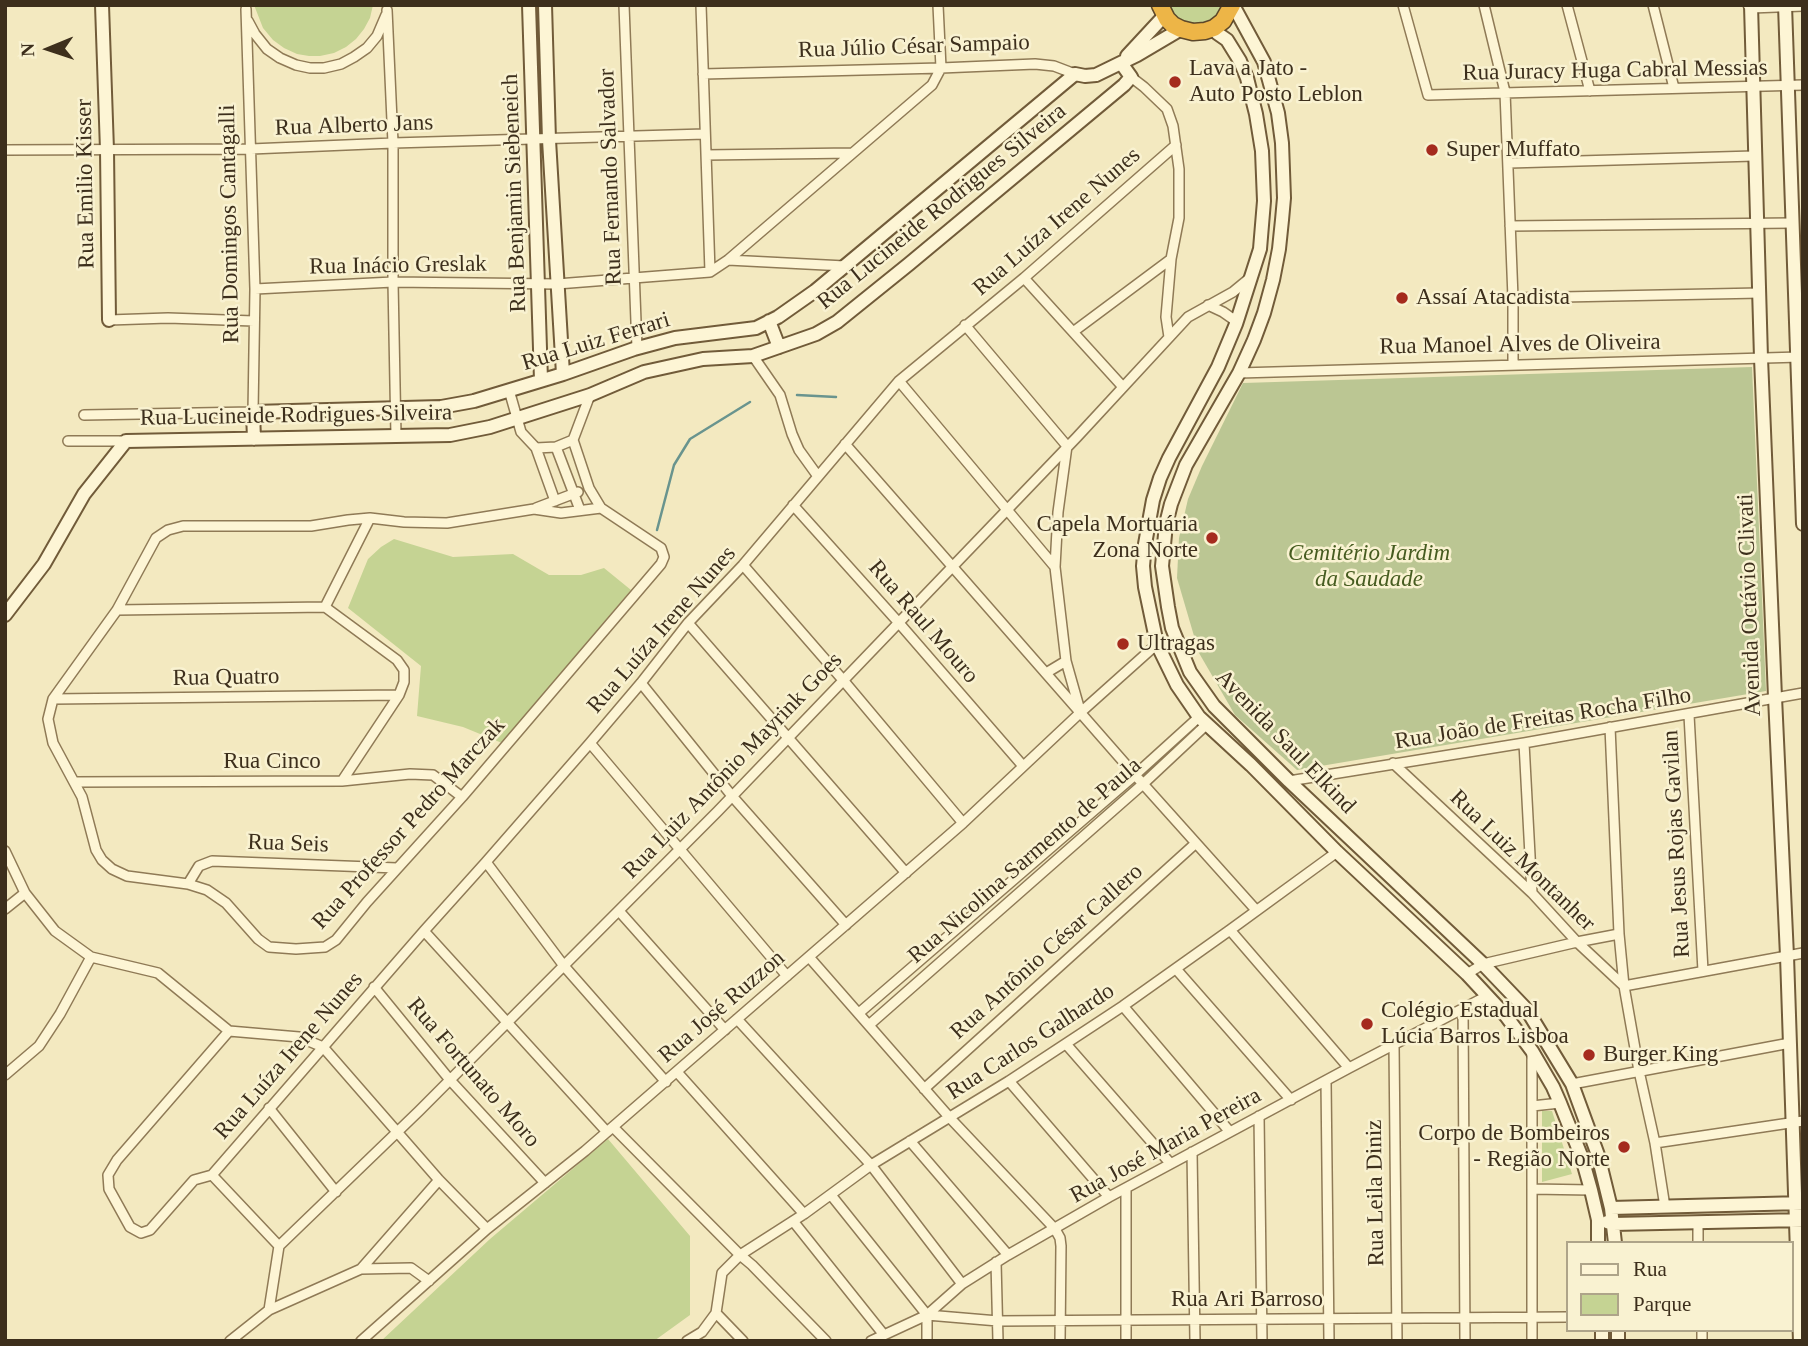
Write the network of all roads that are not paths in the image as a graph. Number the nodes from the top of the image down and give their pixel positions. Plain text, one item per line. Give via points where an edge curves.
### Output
1 (102, 5) edge
2 (529, 5) edge
3 (545, 5) edge
4 (624, 5) edge
5 (701, 5) edge
6 (938, 5) edge
7 (1233, 5) edge
8 (1403, 5) edge
9 (1483, 5) edge
10 (1567, 5) edge
11 (1653, 5) edge
12 (1750, 6) edge
13 (1785, 6) edge
14 (1803, 6) edge
15 (246, 7) edge
16 (388, 8) edge
17 (1162, 10) edge
18 (1214, 28) junction
19 (1181, 29) junction
20 (1121, 63) junction
21 (941, 68) junction
22 (703, 74) junction
23 (1075, 74) junction
24 (1131, 78) junction
25 (1803, 85) edge
26 (1753, 86) junction
27 (1788, 86) junction
28 (1674, 88) junction
29 (1590, 91) junction
30 (1505, 92) junction
31 (705, 135) junction
32 (628, 137) junction
33 (550, 139) junction
34 (534, 140) junction
35 (393, 143) junction
36 (1176, 145) junction
37 (251, 149) junction
38 (5, 150) edge
39 (107, 150) junction
40 (852, 153) junction
41 (706, 155) junction
42 (1754, 156) junction
43 (1509, 163) junction
44 (1792, 223) junction
45 (1757, 224) junction
46 (1510, 226) junction
47 (1171, 259) junction
48 (728, 260) junction
49 (846, 266) junction
50 (710, 272) junction
51 (1253, 276) junction
52 (634, 278) junction
53 (1024, 278) junction
54 (393, 282) junction
55 (538, 284) junction
56 (558, 284) junction
57 (255, 289) junction
58 (1760, 293) junction
59 (1513, 298) junction
60 (1208, 306) junction
61 (109, 320) joint
62 (254, 321) junction
63 (769, 321) junction
64 (1236, 324) junction
65 (965, 326) junction
66 (1073, 332) junction
67 (685, 337) junction
68 (1169, 337) junction
69 (779, 347) junction
70 (637, 348) junction
71 (753, 356) junction
72 (1800, 357) edge
73 (1761, 358) junction
74 (688, 361) junction
75 (1513, 364) junction
76 (1239, 373) junction
77 (563, 374) junction
78 (541, 380) junction
79 (899, 381) junction
80 (1123, 387) junction
81 (509, 390) junction
82 (590, 395) junction
83 (396, 408) junction
84 (253, 412) junction
85 (84, 415) dead end
86 (517, 418) junction
87 (396, 436) junction
88 (254, 439) junction
89 (573, 440) junction
90 (68, 441) dead end
91 (126, 441) junction
92 (845, 444) junction
93 (1067, 446) junction
94 (537, 447) junction
95 (556, 447) junction
96 (817, 475) junction
97 (589, 488) junction
98 (575, 493) junction
99 (555, 500) junction
100 (793, 505) junction
101 (601, 508) junction
102 (534, 509) junction
103 (1008, 509) junction
104 (580, 510) junction
105 (370, 518) junction
106 (1803, 524) edge
107 (743, 565) junction
108 (1055, 566) junction
109 (952, 567) junction
110 (326, 607) junction
111 (117, 610) junction
112 (5, 615) edge
113 (688, 623) junction
114 (899, 623) junction
115 (1157, 644) junction
116 (1066, 661) junction
117 (1190, 672) junction
118 (1046, 673) junction
119 (843, 680) junction
120 (641, 683) junction
121 (1803, 693) edge
122 (398, 695) junction
123 (1775, 697) junction
124 (53, 699) junction
125 (1081, 712) junction
126 (1689, 715) junction
127 (1203, 721) junction
128 (1610, 727) junction
129 (788, 738) junction
130 (590, 743) junction
131 (1524, 743) junction
132 (1393, 763) junction
133 (1251, 765) junction
134 (1023, 766) junction
135 (1135, 775) junction
136 (1289, 780) junction
137 (342, 781) junction
138 (74, 782) junction
139 (1143, 784) junction
140 (732, 796) junction
141 (462, 797) junction
142 (963, 823) junction
143 (1196, 844) junction
144 (679, 850) junction
145 (5, 851) edge
146 (1337, 852) junction
147 (486, 862) junction
148 (397, 868) junction
149 (906, 873) junction
150 (188, 884) junction
151 (25, 893) junction
152 (1532, 893) junction
153 (5, 909) edge
154 (1256, 910) junction
155 (619, 911) junction
156 (846, 925) junction
157 (424, 930) junction
158 (1230, 930) junction
159 (1619, 934) junction
160 (1577, 942) junction
161 (1803, 953) edge
162 (1787, 956) junction
163 (91, 957) junction
164 (809, 957) junction
165 (1483, 964) junction
166 (564, 965) junction
167 (1175, 969) junction
168 (1703, 971) junction
169 (1467, 974) junction
170 (787, 976) junction
171 (1624, 986) junction
172 (374, 988) junction
173 (1488, 996) junction
174 (1123, 1006) junction
175 (1463, 1009) junction
176 (859, 1013) junction
177 (737, 1019) junction
178 (508, 1022) junction
179 (869, 1025) junction
180 (725, 1030) junction
181 (229, 1031) junction
182 (1066, 1044) junction
183 (1790, 1044) junction
184 (1394, 1045) junction
185 (323, 1047) junction
186 (1532, 1051) junction
187 (1349, 1068) junction
188 (1639, 1071) junction
189 (677, 1072) junction
190 (5, 1075) edge
191 (450, 1080) junction
192 (1009, 1081) junction
193 (1326, 1081) junction
194 (666, 1082) junction
195 (1572, 1084) junction
196 (924, 1089) junction
197 (1291, 1100) junction
198 (1560, 1103) junction
199 (1532, 1106) junction
200 (269, 1108) junction
201 (1259, 1116) junction
202 (950, 1118) junction
203 (1797, 1122) edge
204 (610, 1130) junction
205 (1230, 1132) junction
206 (397, 1133) junction
207 (910, 1141) junction
208 (1655, 1143) junction
209 (1192, 1152) junction
210 (1598, 1155) junction
211 (1582, 1158) junction
212 (1170, 1163) junction
213 (871, 1165) junction
214 (212, 1175) junction
215 (439, 1180) junction
216 (545, 1183) junction
217 (1126, 1188) junction
218 (1532, 1189) junction
219 (1591, 1190) junction
220 (336, 1192) junction
221 (831, 1195) junction
222 (1109, 1198) junction
223 (1799, 1203) edge
224 (1665, 1207) junction
225 (1611, 1208) junction
226 (804, 1214) junction
227 (1799, 1220) edge
228 (793, 1221) junction
229 (1698, 1222) junction
230 (1614, 1224) junction
231 (487, 1229) junction
232 (1055, 1229) junction
233 (1598, 1241) edge
234 (1615, 1241) edge
235 (1698, 1241) edge
236 (279, 1246) junction
237 (740, 1255) junction
238 (1008, 1255) junction
239 (996, 1262) junction
240 (361, 1269) junction
241 (429, 1282) junction
242 (962, 1284) junction
243 (269, 1310) junction
244 (716, 1313) junction
245 (927, 1315) junction
246 (1465, 1317) junction
247 (1532, 1317) junction
248 (1566, 1317) edge
249 (1397, 1318) junction
250 (1195, 1319) junction
251 (1262, 1319) junction
252 (1329, 1319) junction
253 (1126, 1320) junction
254 (998, 1321) junction
255 (1060, 1321) junction
256 (884, 1335) junction
257 (230, 1341) edge
258 (361, 1341) edge
259 (687, 1341) edge
260 (743, 1341) edge
261 (826, 1341) edge
262 (871, 1341) edge
263 (927, 1341) edge
264 (998, 1341) edge
265 (1060, 1341) edge
266 (1126, 1341) edge
267 (1195, 1341) edge
268 (1262, 1341) edge
269 (1329, 1341) edge
270 (1397, 1341) edge
271 (1465, 1341) edge
272 (1532, 1341) edge
273 (1800, 1341) edge

1 - 39 street, Rua Emilio Kisser
2 - 34 street, Rua Benjamin Siebeneich
3 - 33 street, Rua Benjamin Siebeneich
4 - 32 street, Rua Fernando Salvador
5 - 22 street
6 - 21 street
7 - 18 highway
7 - 76 street, Avenida Saul Elkind via 1264,62 1275,102 1284,198 1273,280
8 - 30 street, Rua Juracy Huga Cabral Messias via 1428,95
9 - 30 street
10 - 29 street
11 - 28 street
12 - 13 street
12 - 26 street, Avenida Octávio Clivati
13 - 14 street
13 - 27 street
15 - 16 street via 249,23 267,49 310,68 341,64 367,48
15 - 37 street, Rua Domingos Cantagalli
16 - 35 street
17 - 19 highway
17 - 20 street, Rua Júlio César Sampaio
18 - 19 highway
18 - 51 street, Avenida Saul Elkind via 1227,40 1247,78 1262,151 1264,201
19 - 20 street, Rua Júlio César Sampaio
20 - 23 street, Rua Júlio César Sampaio via 1096,75
20 - 24 street
21 - 22 street, Rua Júlio César Sampaio
21 - 23 street, Rua Júlio César Sampaio via 1035,64
21 - 40 street via 932,85
22 - 31 street
23 - 49 street, Rua Luiz Ferrari
24 - 36 street via 1167,109
24 - 69 street, Rua Lucineide Rodrigues Silveira via 837,322
25 - 27 street, Rua Juracy Huga Cabral Messias
26 - 27 street, Rua Juracy Huga Cabral Messias
26 - 28 street, Rua Juracy Huga Cabral Messias
26 - 42 street, Avenida Octávio Clivati
27 - 44 street
28 - 29 street, Rua Juracy Huga Cabral Messias
29 - 30 street, Rua Juracy Huga Cabral Messias
30 - 43 street
31 - 32 street, Rua Alberto Jans
31 - 41 street
32 - 33 street, Rua Alberto Jans
32 - 52 street, Rua Fernando Salvador
33 - 34 street, Rua Alberto Jans
33 - 56 street, Rua Benjamin Siebeneich
34 - 35 street, Rua Alberto Jans
34 - 55 street, Rua Benjamin Siebeneich
35 - 37 street, Rua Alberto Jans
35 - 54 street
36 - 47 street via 1179,218
36 - 53 street, Rua Luíza Irene Nunes
37 - 39 street, Rua Alberto Jans
37 - 57 street, Rua Domingos Cantagalli
38 - 39 street, Rua Alberto Jans
39 - 61 street, Rua Emilio Kisser
40 - 41 street
40 - 48 street
41 - 50 street
42 - 43 street
42 - 45 street, Avenida Octávio Clivati
43 - 46 street
44 - 45 street
44 - 72 street
45 - 46 street
45 - 58 street, Avenida Octávio Clivati
46 - 59 street
47 - 66 street
47 - 68 street via 1166,317
48 - 49 street
48 - 50 street
49 - 63 street, Rua Luiz Ferrari
50 - 52 street, Rua Inácio Greslak
51 - 60 street, Rua Luiz Antônio Mayrink Goes
51 - 64 street, Avenida Saul Elkind
52 - 56 street, Rua Inácio Greslak
52 - 70 street, Rua Fernando Salvador
53 - 65 street, Rua Luíza Irene Nunes
53 - 66 street
54 - 55 street, Rua Inácio Greslak
54 - 57 street, Rua Inácio Greslak
54 - 83 street
55 - 56 street, Rua Inácio Greslak
55 - 78 street, Rua Benjamin Siebeneich
56 - 77 street, Rua Benjamin Siebeneich
57 - 62 street, Rua Domingos Cantagalli
58 - 59 street
58 - 73 street, Avenida Octávio Clivati
59 - 75 street
60 - 64 street
60 - 68 street, Rua Luiz Antônio Mayrink Goes via 1188,317
61 - 62 street
62 - 84 street, Rua Domingos Cantagalli
63 - 67 street, Rua Luiz Ferrari via 756,328
63 - 69 street
64 - 76 street via 1237,340 1228,362 1231,370
64 - 115 street, Avenida Saul Elkind via 1168,458 1153,500 1143,566
65 - 79 street, Rua Luíza Irene Nunes
65 - 93 street
66 - 80 street
67 - 70 street, Rua Luiz Ferrari
67 - 74 street
68 - 80 street, Rua Luiz Antônio Mayrink Goes
69 - 71 street, Rua Lucineide Rodrigues Silveira
70 - 77 street, Rua Luiz Ferrari
71 - 74 street, Rua Lucineide Rodrigues Silveira
71 - 96 street via 780,395 799,450
72 - 73 street, Rua Manoel Alves de Oliveira
72 - 106 street
73 - 75 street, Rua Manoel Alves de Oliveira
73 - 123 street, Avenida Octávio Clivati
74 - 82 street, Rua Lucineide Rodrigues Silveira via 644,372
75 - 76 street, Rua Manoel Alves de Oliveira
76 - 117 street, Avenida Saul Elkind via 1186,465 1166,524 1162,566 1168,607
77 - 78 street, Rua Luiz Ferrari
78 - 81 street, Rua Luiz Ferrari
79 - 92 street, Rua Luíza Irene Nunes
79 - 103 street
80 - 93 street, Rua Luiz Antônio Mayrink Goes
81 - 83 street, Rua Luiz Ferrari via 441,407
81 - 86 street
82 - 86 street, Rua Lucineide Rodrigues Silveira
82 - 89 street
83 - 84 street, Rua Luiz Ferrari
83 - 87 street
84 - 85 street, Rua Luiz Ferrari
84 - 88 street, Rua Domingos Cantagalli
86 - 87 street, Rua Lucineide Rodrigues Silveira via 450,435
86 - 94 street via 521,432
87 - 88 street, Rua Lucineide Rodrigues Silveira
88 - 91 street, Rua Lucineide Rodrigues Silveira
89 - 95 street
89 - 97 street
90 - 91 street, Rua Lucineide Rodrigues Silveira
91 - 112 street via 84,494 44,564
92 - 96 street, Rua Luíza Irene Nunes
92 - 109 street
93 - 103 street, Rua Luiz Antônio Mayrink Goes
93 - 108 street
94 - 95 street
94 - 99 street
95 - 98 street
96 - 100 street, Rua Luíza Irene Nunes
97 - 98 street
97 - 101 street
98 - 99 street
98 - 104 street
99 - 102 street
100 - 107 street, Rua Luíza Irene Nunes
100 - 114 street, Rua Raul Mouro
101 - 104 street
101 - 141 street, Rua Professor Pedro Marczak via 661,548 661,564
102 - 104 street
102 - 105 street via 447,523
103 - 108 street
103 - 109 street, Rua Luiz Antônio Mayrink Goes
105 - 110 street
105 - 111 street via 312,526 183,526 168,530 156,538
107 - 113 street, Rua Luíza Irene Nunes
107 - 119 street
108 - 116 street
109 - 114 street, Rua Luiz Antônio Mayrink Goes
109 - 118 street
110 - 111 street
110 - 122 street via 397,660 404,670
111 - 124 street
113 - 120 street, Rua Luíza Irene Nunes
113 - 129 street
114 - 119 street, Rua Luiz Antônio Mayrink Goes
114 - 134 street, Rua Raul Mouro
115 - 117 street via 1168,642
115 - 125 street, Rua José Ruzzon
115 - 127 street, Avenida Saul Elkind via 1177,685
116 - 118 street
116 - 125 street
117 - 136 street, Avenida Saul Elkind via 1214,706
118 - 125 street
119 - 129 street, Rua Luiz Antônio Mayrink Goes
119 - 142 street
120 - 130 street, Rua Luíza Irene Nunes
120 - 140 street
121 - 123 street, Rua João de Freitas Rocha Filho
122 - 124 street, Rua Quatro
122 - 137 street
123 - 126 street, Rua João de Freitas Rocha Filho
123 - 162 street, Avenida Octávio Clivati
124 - 138 street, Rua Professor Pedro Marczak via 48,719 53,743
125 - 134 street, Rua José Ruzzon
125 - 135 street
126 - 128 street, Rua João de Freitas Rocha Filho
126 - 168 street, Rua Jesus Rojas Gavilan
127 - 133 street, Avenida Saul Elkind
127 - 135 street, Rua Nicolina Sarmento de Paula
127 - 139 street, Rua Nicolina Sarmento de Paula
128 - 131 street, Rua João de Freitas Rocha Filho
128 - 159 street
129 - 140 street, Rua Luiz Antônio Mayrink Goes
129 - 149 street
130 - 144 street
130 - 147 street, Rua Luíza Irene Nunes
131 - 132 street, Rua João de Freitas Rocha Filho
131 - 152 street
132 - 136 street, Rua João de Freitas Rocha Filho
132 - 152 street, Rua Luiz Montanher
133 - 136 street via 1277,781
133 - 146 street, Avenida Saul Elkind
134 - 142 street, Rua José Ruzzon
135 - 139 street
135 - 176 street, Rua Nicolina Sarmento de Paula
136 - 165 street, Avenida Saul Elkind
137 - 138 street, Rua Cinco
137 - 141 street, Rua Cinco via 433,775
138 - 150 street, Rua Professor Pedro Marczak via 96,850 112,869 127,876
139 - 143 street
139 - 179 street, Rua Nicolina Sarmento de Paula
140 - 144 street, Rua Luiz Antônio Mayrink Goes
140 - 156 street
141 - 148 street, Rua Professor Pedro Marczak
142 - 149 street, Rua José Ruzzon
143 - 154 street
143 - 196 street, Rua Antônio César Callero
144 - 155 street, Rua Luiz Antônio Mayrink Goes
144 - 170 street
145 - 151 street
146 - 154 street, Rua Carlos Galhardo
146 - 169 street, Avenida Saul Elkind
147 - 157 street, Rua Luíza Irene Nunes
147 - 166 street
148 - 150 street, Rua Seis via 212,861 199,866
148 - 150 street, Rua Professor Pedro Marczak via 325,947 269,947 226,903
149 - 156 street, Rua José Ruzzon
151 - 153 street
151 - 163 street via 55,931
152 - 160 street, Rua Luiz Montanher
154 - 158 street, Rua Carlos Galhardo
155 - 166 street, Rua Luiz Antônio Mayrink Goes
155 - 180 street
156 - 164 street, Rua José Ruzzon
157 - 172 street, Rua Luíza Irene Nunes
157 - 178 street
158 - 167 street, Rua Carlos Galhardo
158 - 187 street
159 - 160 street
159 - 171 street
160 - 165 street
160 - 171 street, Rua Luiz Montanher
161 - 162 street
162 - 168 street
162 - 183 street, Avenida Octávio Clivati
163 - 181 street via 158,973
163 - 190 street via 38,1046
164 - 170 street, Rua José Ruzzon
164 - 176 street
165 - 169 street
165 - 195 street, Avenida Saul Elkind via 1527,1010
166 - 178 street, Rua Luiz Antônio Mayrink Goes
166 - 194 street
167 - 174 street, Rua Carlos Galhardo
167 - 197 street
168 - 171 street
169 - 173 street, Avenida Saul Elkind
170 - 177 street, Rua José Ruzzon
171 - 188 street
172 - 185 street, Rua Luíza Irene Nunes
172 - 191 street, Rua Fortunato Moro
173 - 175 street, Rua José Maria Pereira
173 - 186 street, Avenida Saul Elkind
174 - 182 street, Rua Carlos Galhardo
174 - 205 street
175 - 184 street, Rua José Maria Pereira
175 - 246 street
176 - 179 street
177 - 180 street, Rua José Ruzzon
177 - 213 street
178 - 191 street, Rua Luiz Antônio Mayrink Goes
178 - 204 street
179 - 196 street
180 - 189 street, Rua José Ruzzon
181 - 185 street via 299,1037
181 - 214 street, Rua Luíza Irene Nunes via 108,1175 109,1189 130,1227 141,1233 150,1230 194,1180
182 - 192 street, Rua Carlos Galhardo
182 - 212 street
183 - 188 street
183 - 203 street, Avenida Octávio Clivati
184 - 187 street, Rua José Maria Pereira
184 - 249 street, Rua Leila Diniz
185 - 200 street, Rua Luíza Irene Nunes
185 - 206 street
186 - 198 street, Avenida Saul Elkind
186 - 199 street
187 - 193 street, Rua José Maria Pereira
188 - 195 street
188 - 208 street
189 - 194 street, Rua José Ruzzon
189 - 226 street
191 - 206 street, Rua Luiz Antônio Mayrink Goes
191 - 216 street, Rua Fortunato Moro
192 - 202 street, Rua Carlos Galhardo
192 - 222 street
193 - 197 street, Rua José Maria Pereira
193 - 252 street
194 - 204 street, Rua José Ruzzon
195 - 210 street, Avenida Saul Elkind
196 - 202 street
197 - 201 street, Rua José Maria Pereira
198 - 199 street
198 - 211 street, Avenida Saul Elkind
199 - 218 street
200 - 214 street, Rua Luíza Irene Nunes
200 - 220 street
201 - 205 street, Rua José Maria Pereira
201 - 251 street
202 - 207 street, Rua Carlos Galhardo
202 - 232 street
203 - 208 street
203 - 223 street, Avenida Octávio Clivati
204 - 216 street, Rua José Ruzzon
204 - 237 street
205 - 209 street, Rua José Maria Pereira
206 - 215 street
206 - 220 street, Rua Luiz Antônio Mayrink Goes
207 - 213 street, Rua Carlos Galhardo
207 - 238 street
208 - 224 street
209 - 212 street, Rua José Maria Pereira
209 - 250 street
210 - 211 street
210 - 225 street, Avenida Saul Elkind
211 - 219 street, Avenida Saul Elkind
212 - 217 street, Rua José Maria Pereira
213 - 221 street, Rua Carlos Galhardo
213 - 242 street
214 - 236 street
215 - 231 street
215 - 240 street
216 - 231 street, Rua José Ruzzon
217 - 222 street, Rua José Maria Pereira
217 - 253 street
218 - 219 street
218 - 247 street
219 - 230 street via 1603,1218
219 - 233 street, Avenida Saul Elkind
220 - 236 street, Rua Luiz Antônio Mayrink Goes
221 - 226 street, Rua Carlos Galhardo
221 - 245 street
222 - 232 street, Rua José Maria Pereira
223 - 224 street
223 - 227 street, Avenida Octávio Clivati
224 - 225 street
225 - 230 street, Avenida Saul Elkind
226 - 228 street, Rua Carlos Galhardo
227 - 229 street
227 - 273 street, Avenida Octávio Clivati
228 - 237 street, Rua Carlos Galhardo
228 - 256 street
229 - 230 street
229 - 235 street
230 - 234 street, Avenida Saul Elkind
231 - 241 street, Rua José Ruzzon
232 - 238 street, Rua José Maria Pereira
232 - 255 street via 1062,1245
236 - 243 street
237 - 244 street via 722,1273
237 - 261 street
238 - 239 street, Rua José Maria Pereira
239 - 242 street, Rua José Maria Pereira
239 - 254 street
240 - 241 street via 411,1268
240 - 243 street
241 - 258 street, Rua José Ruzzon
242 - 245 street, Rua José Maria Pereira
243 - 257 street
244 - 259 street via 702,1332
244 - 260 street
245 - 254 street, Rua Ari Barroso
245 - 256 street, Rua José Maria Pereira
245 - 263 street
246 - 247 street, Rua Ari Barroso
246 - 249 street, Rua Ari Barroso
246 - 271 street
247 - 248 street, Rua Ari Barroso
247 - 272 street
249 - 252 street, Rua Ari Barroso
249 - 270 street, Rua Leila Diniz
250 - 251 street, Rua Ari Barroso
250 - 253 street, Rua Ari Barroso
250 - 267 street
251 - 252 street, Rua Ari Barroso
251 - 268 street
252 - 269 street
253 - 255 street, Rua Ari Barroso
253 - 266 street
254 - 255 street, Rua Ari Barroso
254 - 264 street
255 - 265 street
256 - 262 street, Rua José Maria Pereira

